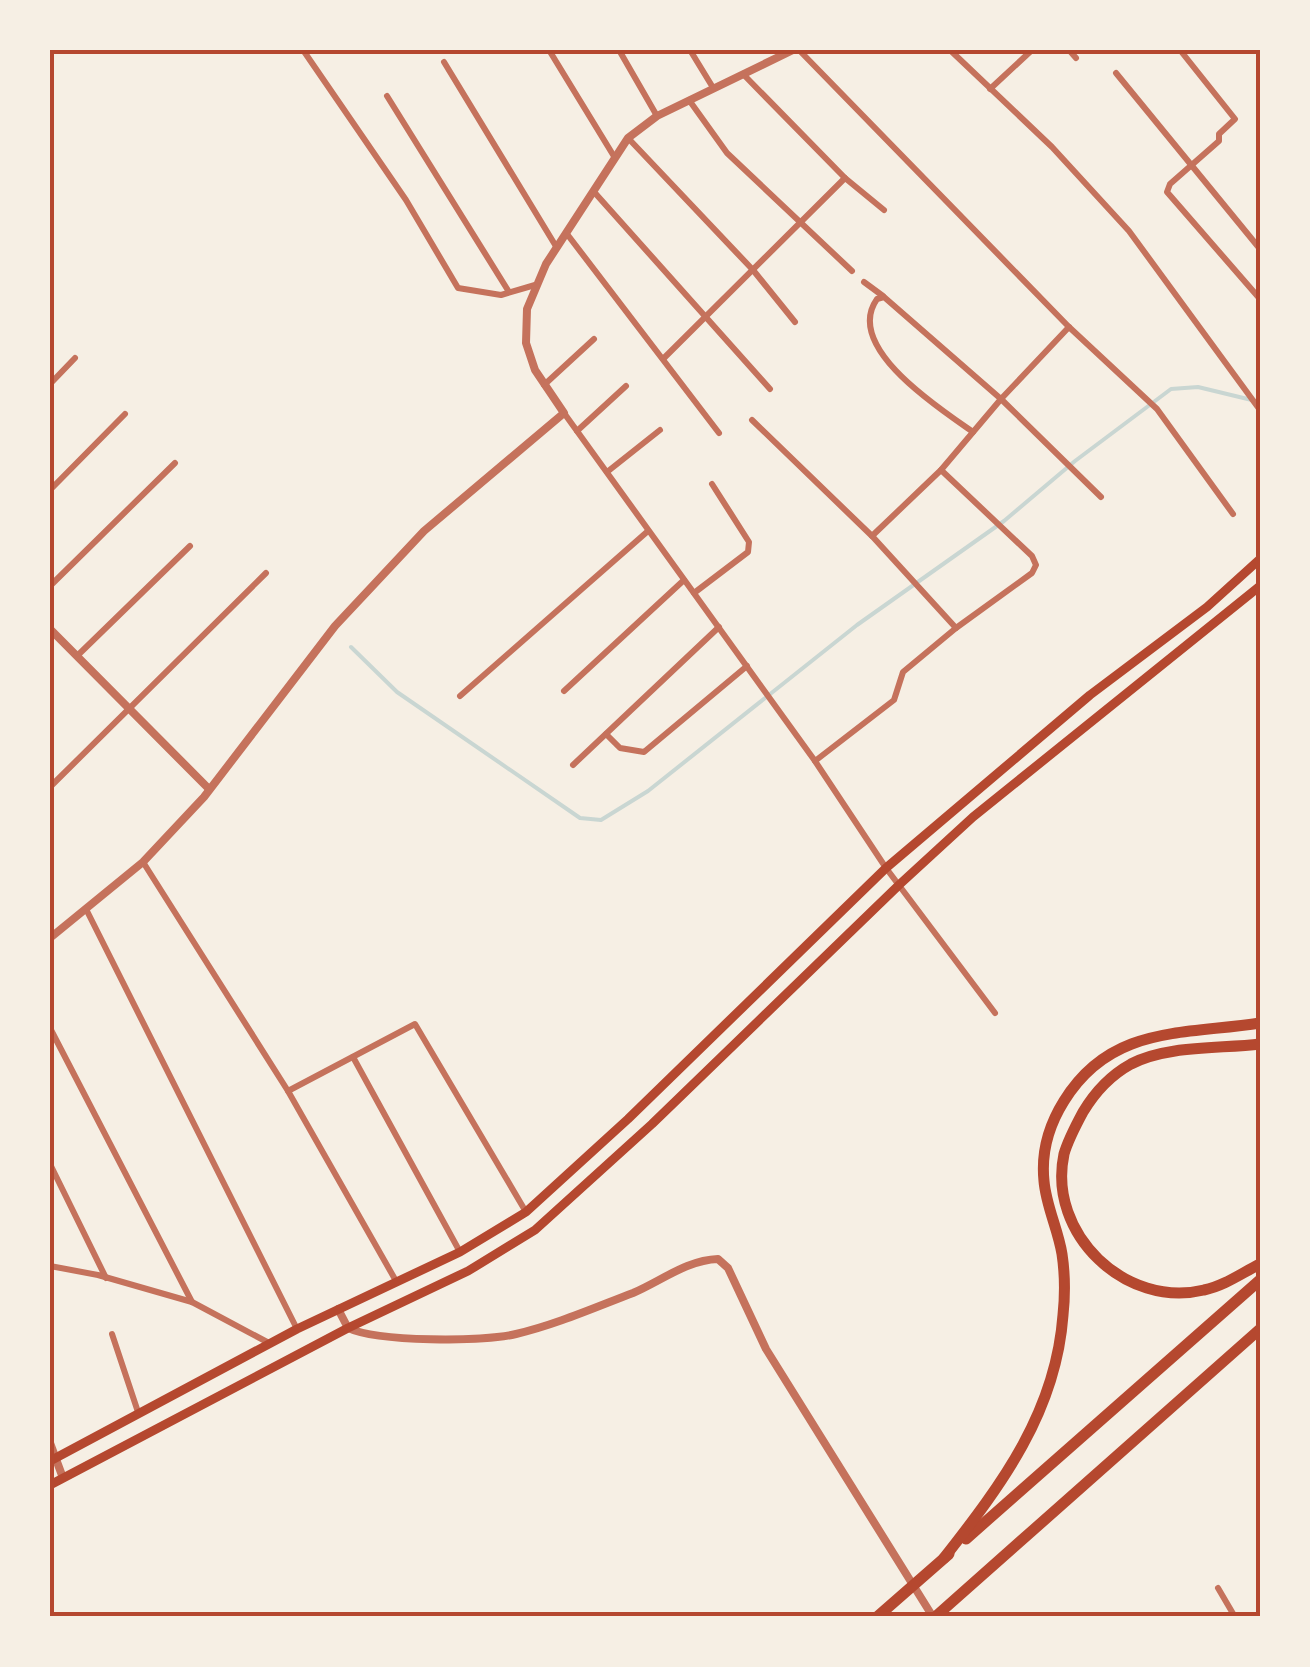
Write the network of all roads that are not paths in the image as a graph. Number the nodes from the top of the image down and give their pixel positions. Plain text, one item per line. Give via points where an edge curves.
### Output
1 (302, 50) edge
2 (549, 50) edge
3 (619, 50) edge
4 (690, 50) edge
5 (796, 50) edge
6 (950, 50) edge
7 (1032, 50) edge
8 (1069, 50) edge
9 (1180, 50) edge
10 (781, 52) edge
11 (1076, 58) dead end
12 (444, 62) dead end
13 (742, 73) junction
14 (1116, 73) dead end
15 (712, 86) junction
16 (990, 89) junction
17 (386, 96) dead end
18 (688, 99) junction
19 (658, 116) junction
20 (628, 138) junction
21 (615, 158) junction
22 (1190, 165) junction
23 (845, 178) junction
24 (595, 193) junction
25 (884, 210) dead end
26 (800, 222) junction
27 (567, 234) junction
28 (557, 248) junction
29 (1260, 249) edge
30 (753, 270) junction
31 (852, 272) dead end
32 (864, 282) dead end
33 (535, 285) junction
34 (509, 292) junction
35 (884, 297) junction
36 (1260, 299) edge
37 (703, 318) junction
38 (794, 322) dead end
39 (1069, 327) junction
40 (594, 339) dead end
41 (75, 358) dead end
42 (663, 359) junction
43 (50, 384) edge
44 (544, 384) junction
45 (626, 386) dead end
46 (770, 390) dead end
47 (1001, 399) junction
48 (1260, 410) edge
49 (564, 413) junction
50 (125, 414) dead end
51 (752, 420) dead end
52 (577, 430) junction
53 (660, 430) dead end
54 (719, 432) dead end
55 (974, 432) junction
56 (175, 463) dead end
57 (941, 470) junction
58 (607, 472) junction
59 (712, 484) dead end
60 (50, 490) edge
61 (1102, 497) dead end
62 (1232, 514) dead end
63 (648, 531) junction
64 (872, 536) junction
65 (190, 546) dead end
66 (1260, 559) edge
67 (266, 572) dead end
68 (684, 580) junction
69 (50, 586) edge
70 (1260, 586) edge
71 (694, 593) junction
72 (718, 627) junction
73 (956, 628) junction
74 (52, 634) edge
75 (77, 656) junction
76 (747, 666) junction
77 (564, 691) dead end
78 (460, 696) dead end
79 (128, 708) junction
80 (605, 734) junction
81 (815, 761) junction
82 (573, 764) dead end
83 (50, 787) edge
84 (209, 789) junction
85 (143, 862) junction
86 (886, 868) junction
87 (900, 884) junction
88 (85, 908) junction
89 (50, 938) edge
90 (995, 1013) dead end
91 (1260, 1023) edge
92 (50, 1028) edge
93 (1260, 1044) edge
94 (353, 1056) junction
95 (288, 1091) junction
96 (50, 1164) edge
97 (526, 1212) junction
98 (460, 1252) junction
99 (1260, 1264) edge
100 (50, 1266) edge
101 (106, 1278) junction
102 (396, 1280) junction
103 (1260, 1280) edge
104 (192, 1302) junction
105 (338, 1308) junction
106 (348, 1328) junction
107 (297, 1329) junction
108 (1260, 1330) edge
109 (112, 1334) dead end
110 (270, 1343) junction
111 (138, 1412) junction
112 (50, 1443) edge
113 (53, 1460) edge
114 (62, 1478) junction
115 (50, 1485) edge
116 (944, 1558) junction
117 (1218, 1588) dead end
118 (876, 1617) edge
119 (934, 1617) edge
120 (1235, 1617) edge

1 - 34 street via 458,288
2 - 21 street
3 - 19 street
4 - 15 street
5 - 10 street
5 - 39 street
6 - 16 street
7 - 16 street
8 - 11 street
9 - 22 street via 1235,116
10 - 13 street
12 - 28 street
13 - 15 street
13 - 23 street
14 - 22 street
15 - 18 street
16 - 48 street via 1129,231
17 - 34 street
18 - 19 street
18 - 26 street via 727,152
19 - 20 street
20 - 21 street
20 - 30 street
21 - 24 street
22 - 29 street
22 - 36 street via 1167,192
23 - 25 street
23 - 26 street
24 - 27 street
24 - 37 street
26 - 30 street
26 - 31 street
27 - 28 street
27 - 42 street
28 - 33 street
30 - 37 street
30 - 38 street
32 - 35 street
33 - 34 street
33 - 44 street via 526,344
35 - 47 street
35 - 55 street via 871,308 873,338 904,381
37 - 42 street
37 - 46 street
39 - 47 street
39 - 62 street via 1155,408
40 - 44 street
41 - 43 street
42 - 54 street
44 - 49 street
45 - 52 street
47 - 55 street
47 - 61 street
49 - 52 street
49 - 84 street via 453,504 382,574
50 - 60 street
51 - 64 street
52 - 58 street
53 - 58 street
55 - 57 street
56 - 69 street
57 - 64 street
57 - 73 street via 1036,565
58 - 63 street
59 - 71 street via 749,542 748,552
63 - 68 street
63 - 78 street
64 - 73 street
65 - 75 street
66 - 86 main road
67 - 79 street
68 - 71 street
68 - 77 street
70 - 87 main road
71 - 72 street
72 - 76 street
72 - 80 street
73 - 81 street via 903,672 894,700
74 - 75 street
75 - 79 street
76 - 80 street via 644,752 620,748
76 - 81 street
79 - 83 street
79 - 84 street
80 - 82 street
81 - 86 street
84 - 85 street
85 - 88 street
85 - 95 street
86 - 87 street
86 - 97 main road
87 - 90 street
87 - 106 main road via 535,1230 468,1272
88 - 89 street
88 - 107 street
91 - 116 highway via 1129,1044 1101,1058 1065,1099 1043,1166 1064,1279 1051,1382 1012,1467
92 - 104 street
93 - 99 highway via 1152,1057 1117,1073 1081,1116 1062,1171 1080,1239 1120,1277 1156,1290 1203,1291
94 - 95 street
94 - 97 street via 415,1024
94 - 98 street
95 - 102 street
96 - 101 street
97 - 98 main road
98 - 102 main road
100 - 101 street
101 - 104 street
102 - 105 main road
103 - 116 highway
104 - 110 street
105 - 106 street
105 - 107 main road
106 - 114 main road
106 - 119 street via 411,1340 514,1334 718,1259 766,1349
107 - 110 main road
108 - 119 highway
109 - 111 street
110 - 111 main road
111 - 113 main road
112 - 113 street
113 - 114 street
114 - 115 main road
116 - 118 highway
117 - 120 street

